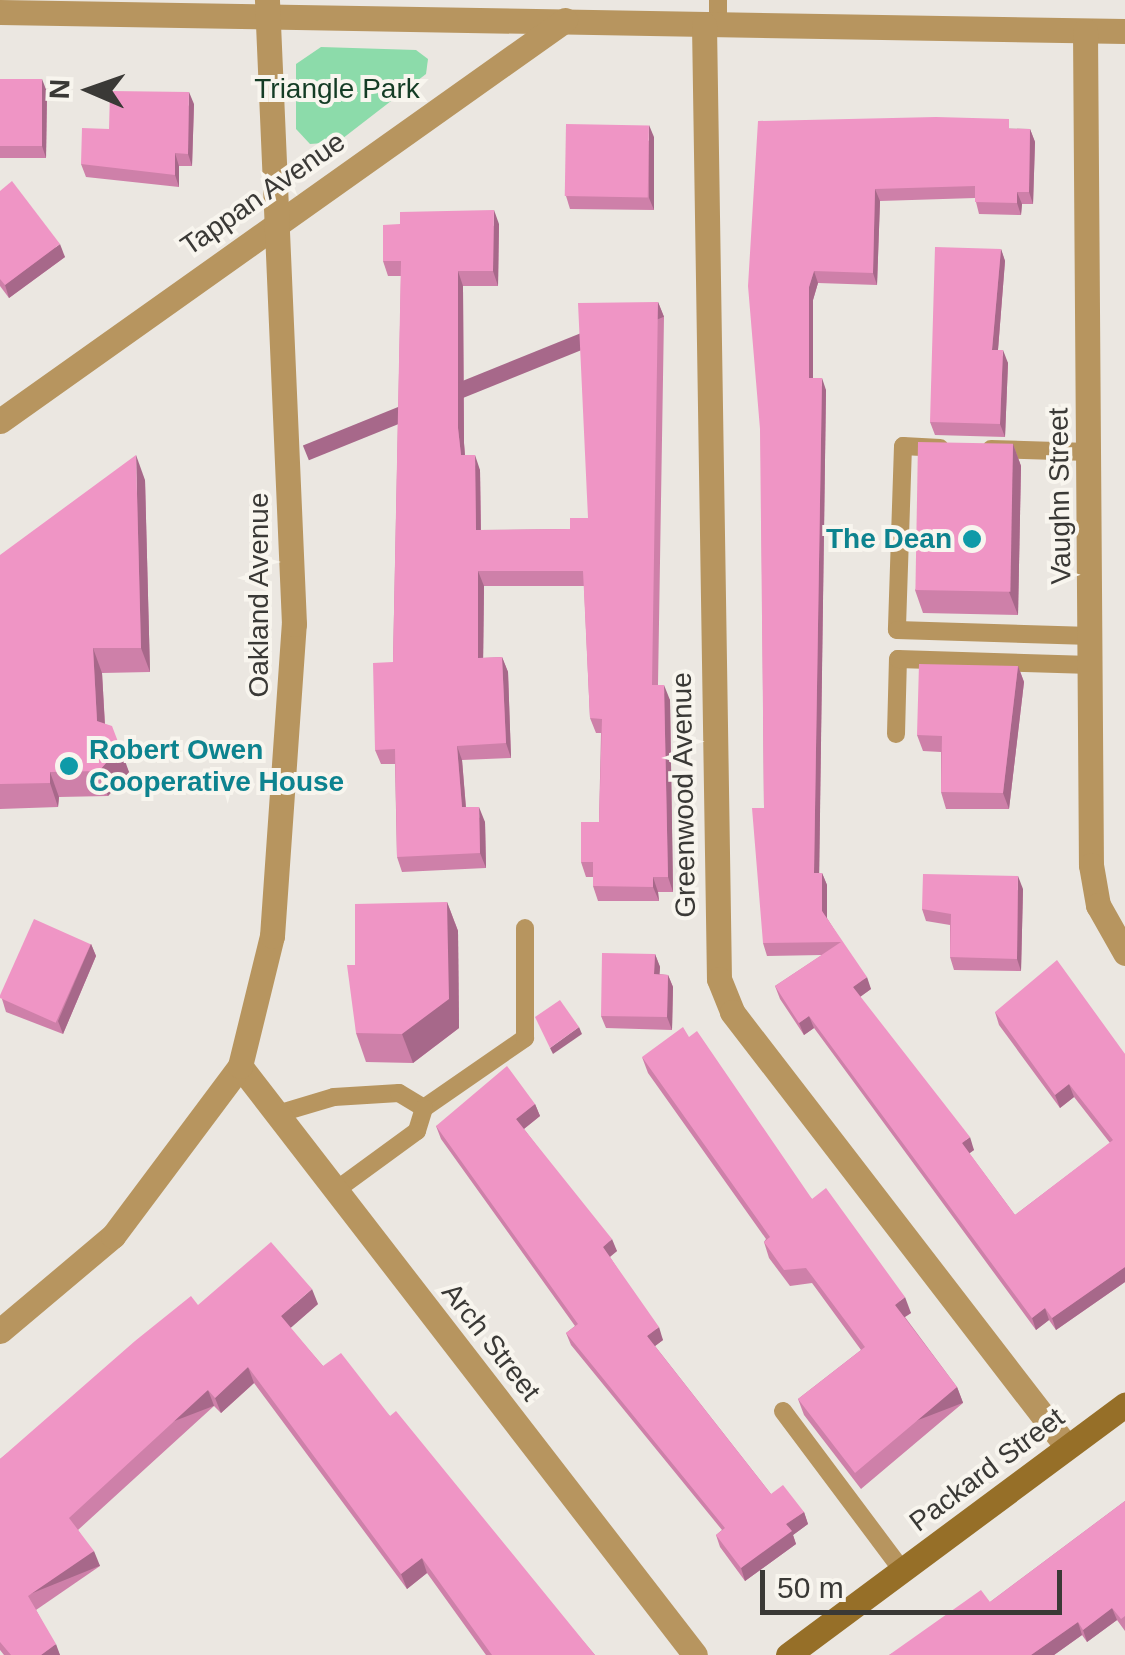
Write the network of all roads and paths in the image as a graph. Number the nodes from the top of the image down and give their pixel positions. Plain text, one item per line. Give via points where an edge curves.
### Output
1 (267, 8) edge
2 (0, 12) edge
3 (713, 17) edge
4 (566, 20) junction
5 (1086, 30) junction
6 (1125, 31) edge
7 (278, 218) junction
8 (0, 422) edge
9 (1090, 452) junction
10 (1091, 636) junction
11 (1092, 665) junction
12 (896, 734) dead end
13 (525, 928) dead end
14 (1125, 954) edge
15 (240, 1066) junction
16 (424, 1108) junction
17 (278, 1114) junction
18 (336, 1190) junction
19 (0, 1332) edge
20 (1125, 1404) edge
21 (783, 1411) dead end
22 (1068, 1447) junction
23 (902, 1570) junction
24 (695, 1655) edge
25 (788, 1655) edge

1 - 2 street
1 - 4 street
1 - 7 street, Oakland Avenue
3 - 4 street
3 - 5 street
3 - 22 street, Greenwood Avenue via 719,979 732,1012
4 - 7 street, Tappan Avenue
5 - 6 street
5 - 9 street, Vaughn Street
7 - 8 street, Tappan Avenue
7 - 15 street, Oakland Avenue via 294,624 272,936
9 - 10 street, Vaughn Street
9 - 10 lane via 903,446 897,630
10 - 11 street, Vaughn Street
11 - 12 lane via 898,659
11 - 14 street, Vaughn Street via 1091,865 1098,905
13 - 16 lane via 525,1038
15 - 17 street, Arch Street
15 - 19 street, Oakland Avenue via 112,1236
16 - 17 lane via 399,1093 334,1096
16 - 18 lane via 417,1131
17 - 18 street, Arch Street
18 - 24 street, Arch Street
20 - 22 main road, Packard Street
21 - 23 lane
22 - 23 main road, Packard Street
23 - 25 main road, Packard Street

